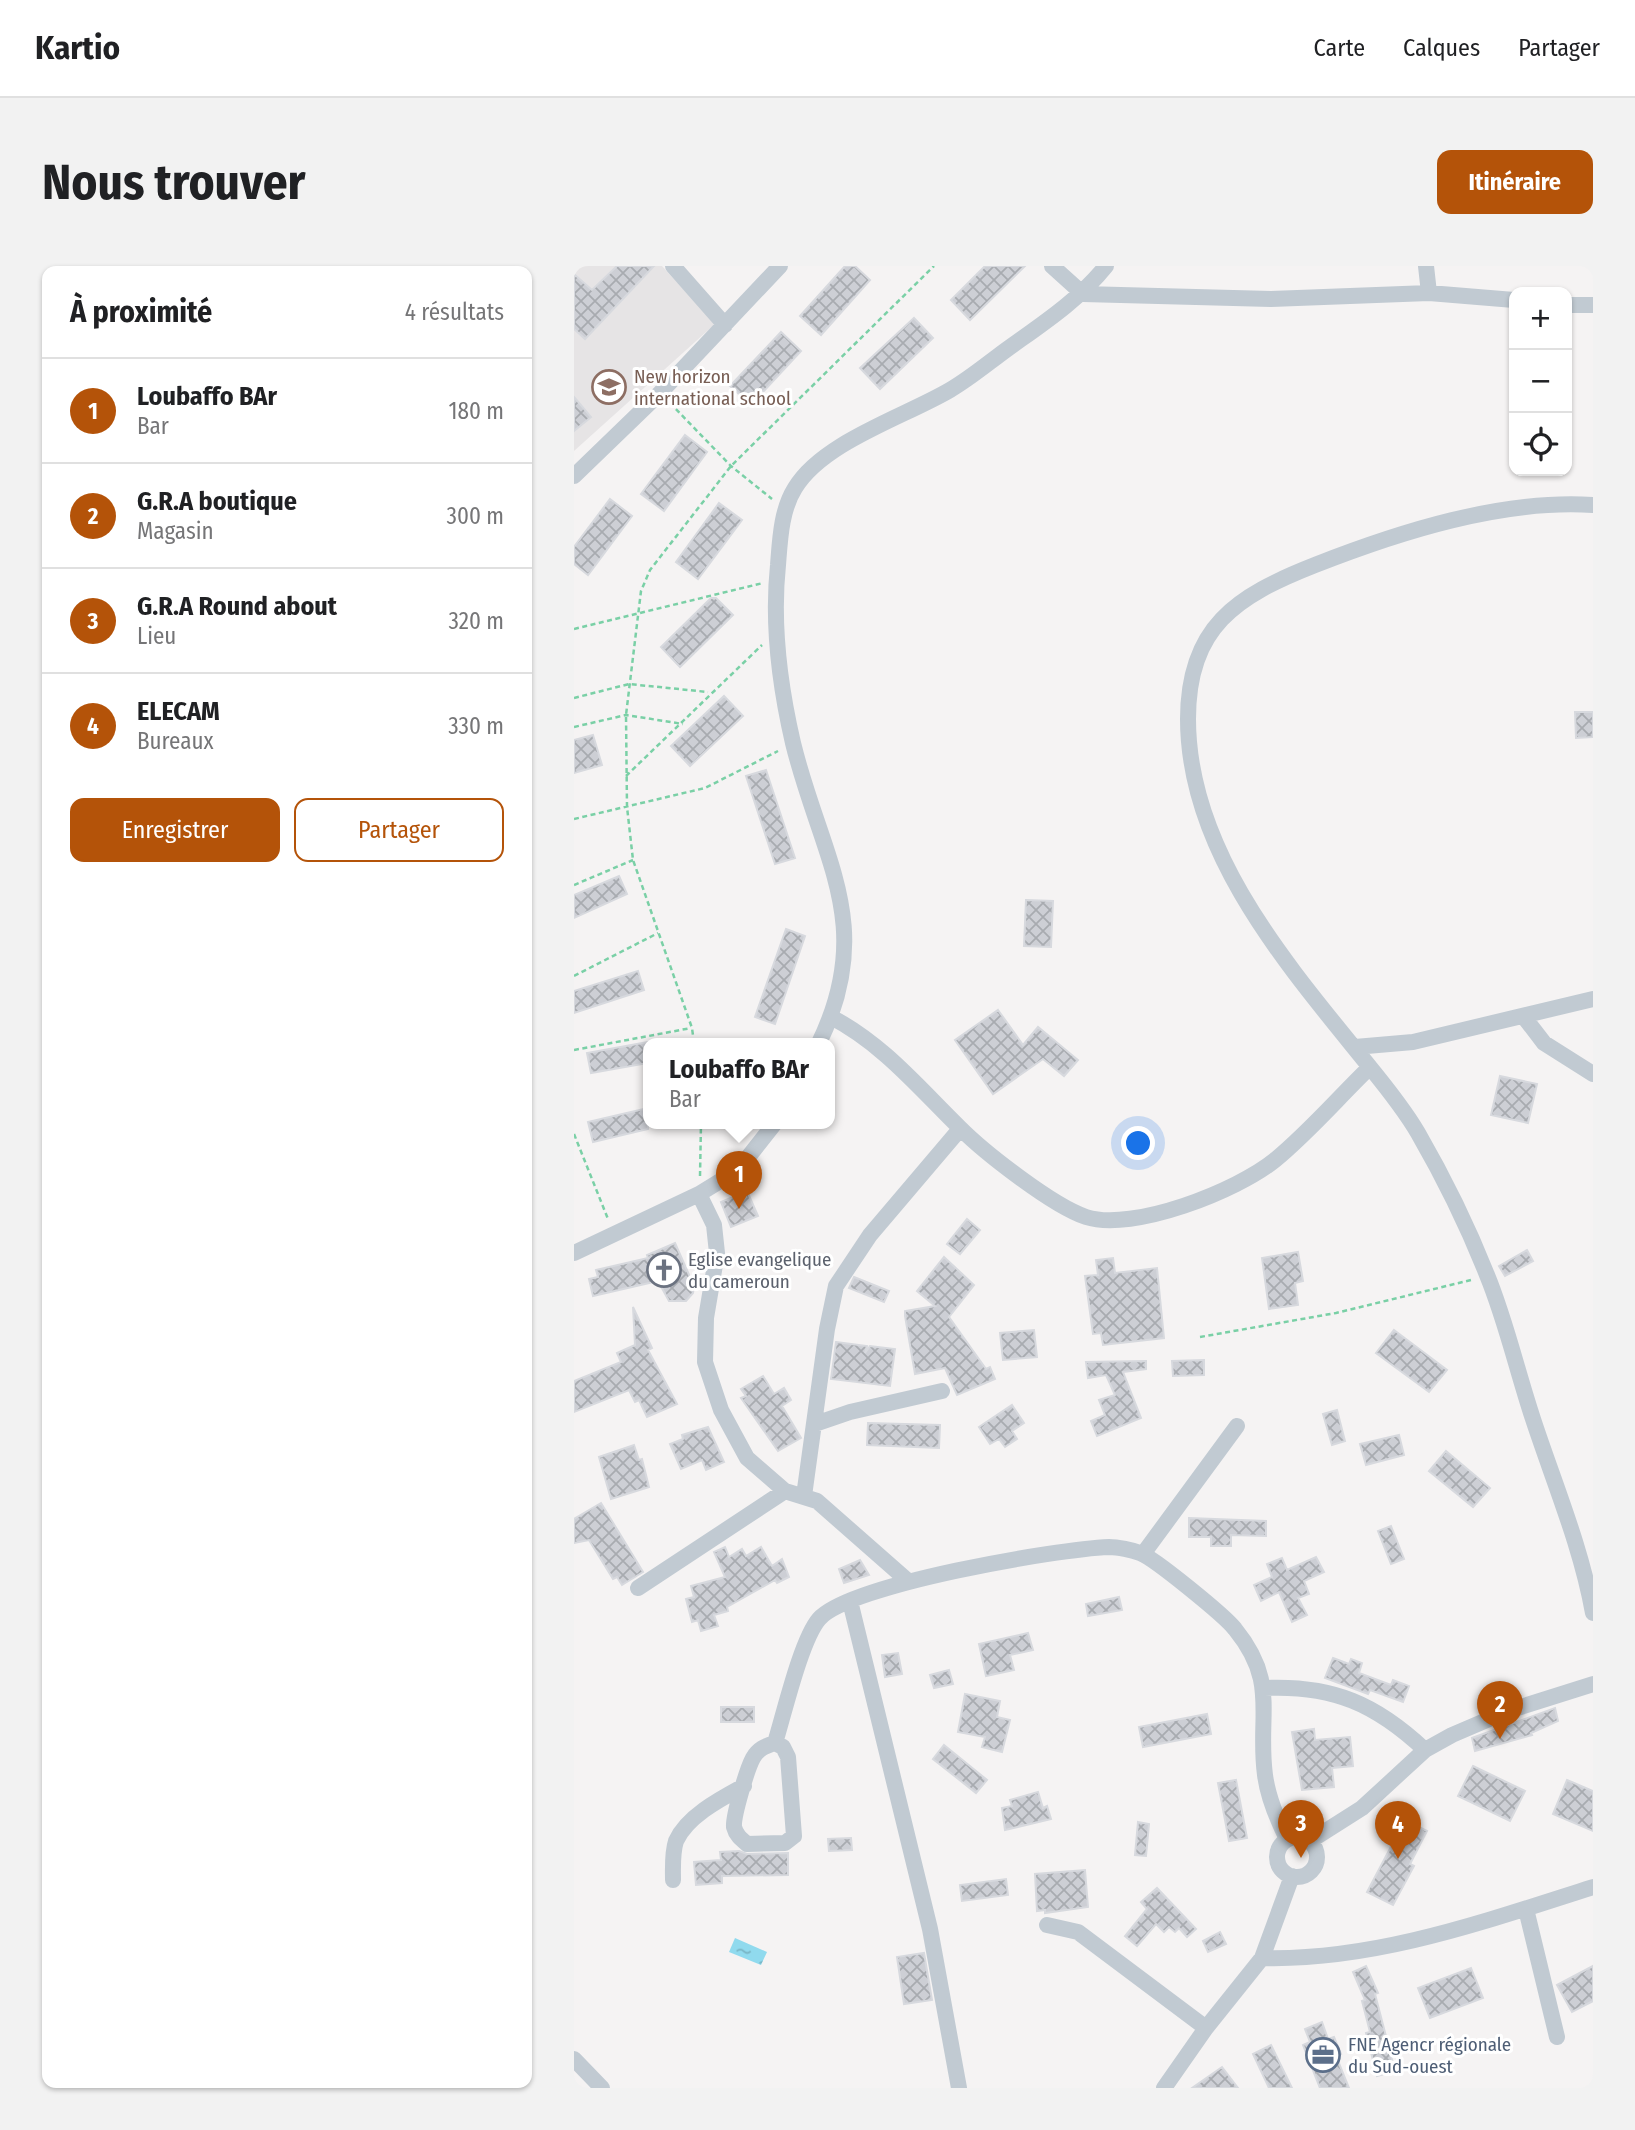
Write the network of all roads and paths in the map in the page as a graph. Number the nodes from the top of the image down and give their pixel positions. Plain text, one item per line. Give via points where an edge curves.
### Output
1 (674, 266) edge
2 (780, 266) edge
3 (934, 266) edge
4 (1052, 266) edge
5 (1106, 266) edge
6 (1426, 266) edge
7 (1429, 293) junction
8 (1083, 294) junction
9 (1509, 300) edge
10 (1572, 305) edge
11 (1593, 305) edge
12 (725, 325) junction
13 (660, 393) junction
14 (731, 466) junction
15 (574, 476) edge
16 (1593, 505) edge
17 (786, 510) junction
18 (776, 579) junction
19 (638, 612) junction
20 (574, 629) edge
21 (778, 632) junction
22 (629, 684) junction
23 (710, 692) junction
24 (574, 698) edge
25 (626, 715) junction
26 (683, 724) junction
27 (574, 727) edge
28 (793, 743) junction
29 (626, 776) junction
30 (627, 807) junction
31 (574, 819) edge
32 (634, 860) junction
33 (574, 885) edge
34 (658, 933) junction
35 (574, 976) edge
36 (1593, 999) edge
37 (831, 1017) junction
38 (1524, 1017) junction
39 (692, 1028) junction
40 (693, 1038) edge
41 (821, 1038) edge
42 (1355, 1047) junction
43 (574, 1051) edge
44 (1370, 1067) junction
45 (1593, 1074) edge
46 (701, 1129) edge
47 (770, 1129) edge
48 (960, 1129) junction
49 (574, 1134) edge
50 (699, 1194) junction
51 (614, 1232) junction
52 (574, 1252) edge
53 (1488, 1276) junction
54 (1200, 1337) dead end
55 (942, 1391) dead end
56 (815, 1424) junction
57 (1237, 1426) dead end
58 (785, 1491) junction
59 (804, 1496) junction
60 (1143, 1554) junction
61 (908, 1581) junction
62 (638, 1588) dead end
63 (850, 1601) junction
64 (1593, 1613) edge
65 (1593, 1684) edge
66 (1265, 1688) junction
67 (775, 1743) junction
68 (1425, 1750) junction
69 (744, 1786) junction
70 (1287, 1839) junction
71 (1310, 1841) junction
72 (1292, 1876) junction
73 (673, 1880) dead end
74 (1593, 1887) edge
75 (1526, 1909) junction
76 (1047, 1925) dead end
77 (1262, 1958) junction
78 (1206, 2028) junction
79 (1557, 2037) dead end
80 (574, 2059) edge
81 (602, 2088) edge
82 (959, 2088) edge
83 (1164, 2088) edge

1 - 12 street
2 - 12 street
3 - 14 path
4 - 8 street
5 - 8 street
6 - 7 street
7 - 8 street via 1271,299
7 - 9 street
8 - 17 street via 951,390 836,450 795,488
10 - 11 street
12 - 13 street
13 - 14 path
13 - 15 street
14 - 17 path
14 - 19 path via 650,570
16 - 42 street via 1467,517 1399,536 1253,592 1206,636 1192,679 1188,742 1196,790 1210,830 1226,865 1281,950
17 - 18 street
18 - 19 path
18 - 21 street
19 - 20 path
19 - 22 path
21 - 23 path
21 - 28 street
22 - 23 path
22 - 24 path
22 - 25 path
23 - 26 path
25 - 26 path
25 - 27 path
25 - 29 path
26 - 29 path
28 - 30 path via 705,788
28 - 37 street via 840,890 846,924 845,962
29 - 30 path
30 - 31 path
30 - 32 path
32 - 33 path
32 - 34 path
34 - 35 path
34 - 39 path
36 - 38 street
37 - 41 street
37 - 48 street via 878,1048
38 - 42 street via 1413,1042
38 - 45 street via 1544,1043
39 - 40 path
39 - 43 path
42 - 44 street
44 - 48 street via 1272,1162 1214,1194 1133,1220 1086,1217 1015,1174
44 - 53 street via 1418,1132
46 - 50 path
47 - 50 street via 738,1170
48 - 56 street via 870,1235 836,1286
49 - 51 path
50 - 51 street
50 - 58 street via 714,1225 717,1253 706,1318 705,1362 721,1410 747,1458
51 - 52 street
53 - 54 path via 1336,1313
53 - 64 street via 1569,1523
55 - 56 street
56 - 59 street
57 - 60 street
58 - 59 street
58 - 62 street
59 - 61 street via 817,1501
60 - 61 street via 1112,1547
60 - 66 street via 1203,1598 1235,1629
61 - 63 street
63 - 67 street via 817,1621
63 - 82 street via 930,1929
65 - 68 street via 1474,1724
66 - 68 street via 1311,1688 1342,1695 1394,1723
66 - 70 street via 1265,1776
67 - 69 street via 753,1757
67 - 69 street via 788,1757 794,1836 785,1843 764,1845 747,1844 737,1836 734,1825
68 - 71 street via 1362,1808
69 - 73 street via 684,1829 676,1842
70 - 71 street
70 - 72 street via 1277,1859 1279,1867
71 - 72 street via 1317,1855 1313,1870
72 - 77 street
74 - 75 street
75 - 77 street via 1362,1952 1313,1959
75 - 79 street
76 - 78 street via 1078,1932
77 - 78 street
78 - 83 street
80 - 81 street

